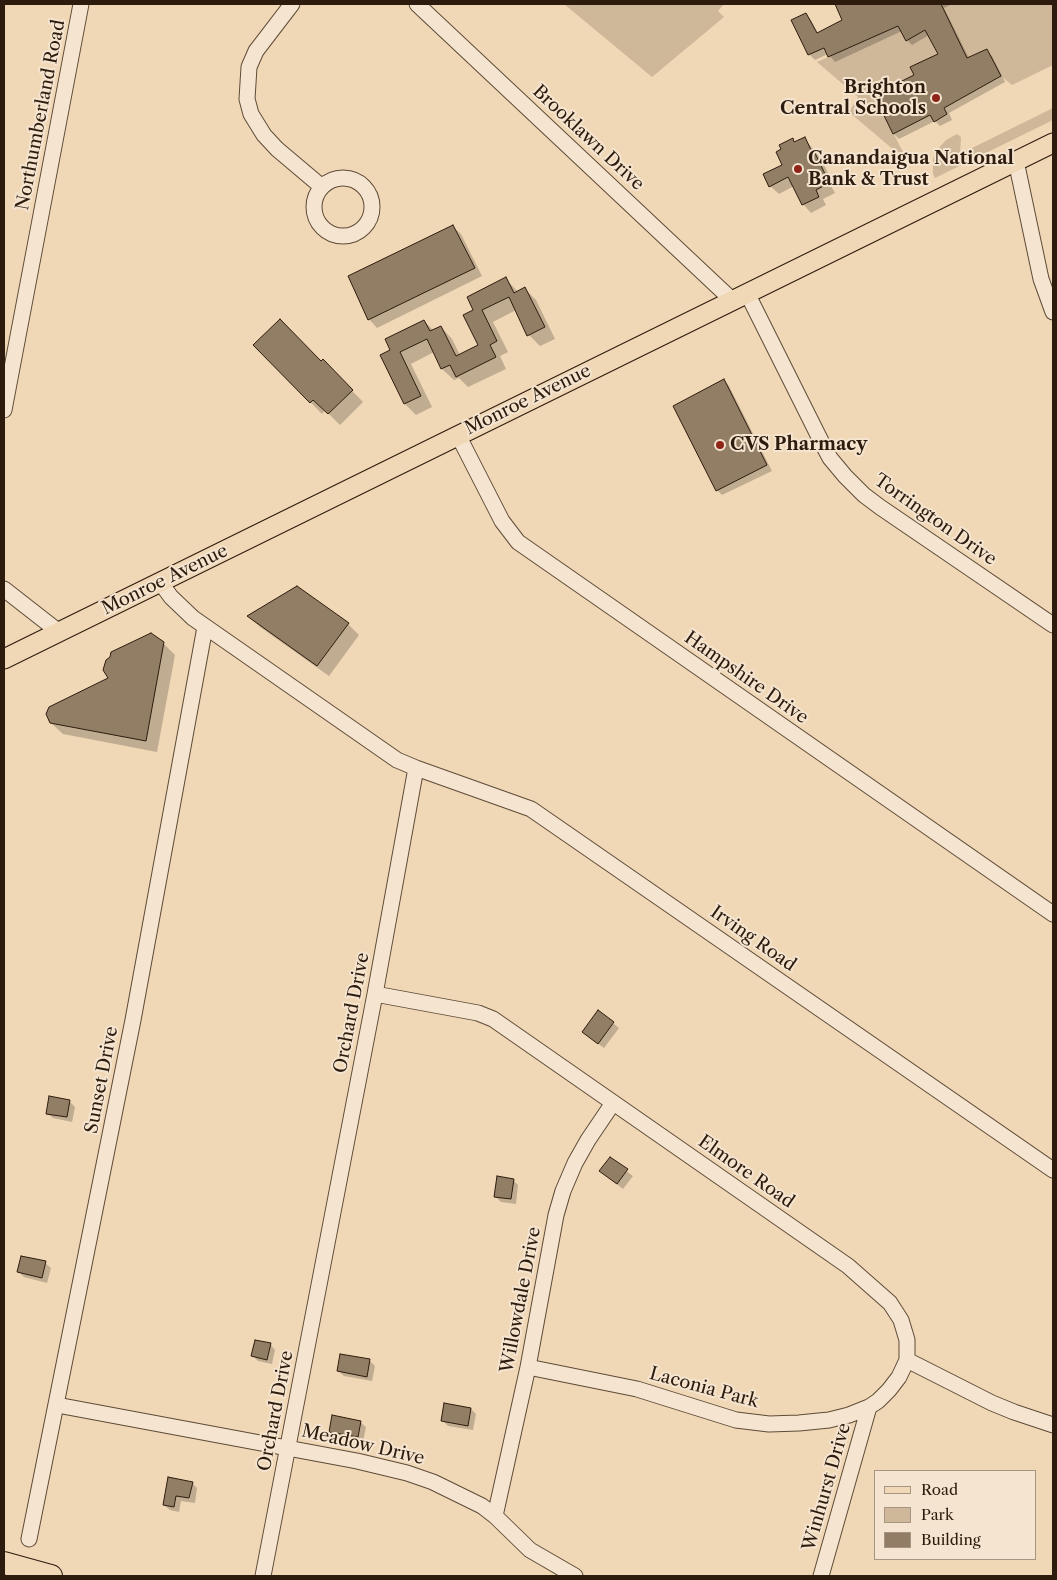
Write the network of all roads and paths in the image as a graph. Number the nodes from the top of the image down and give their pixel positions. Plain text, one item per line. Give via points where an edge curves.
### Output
1 (81, 4) edge
2 (292, 4) edge
3 (417, 4) edge
4 (1053, 142) edge
5 (1016, 161) junction
6 (322, 187) dead end
7 (740, 297) junction
8 (1053, 312) edge
9 (4, 403) edge
10 (458, 435) junction
11 (160, 582) junction
12 (4, 589) edge
13 (1053, 625) edge
14 (205, 627) junction
15 (59, 632) junction
16 (4, 659) edge
17 (416, 768) junction
18 (1053, 914) edge
19 (375, 994) junction
20 (613, 1103) junction
21 (1053, 1170) edge
22 (907, 1360) junction
23 (528, 1367) junction
24 (56, 1405) junction
25 (869, 1407) junction
26 (1053, 1425) edge
27 (288, 1447) junction
28 (496, 1516) junction
29 (29, 1539) dead end
30 (4, 1563) edge
31 (51, 1576) edge
32 (263, 1576) edge
33 (575, 1576) edge
34 (821, 1576) edge

1 - 9 street, Northumberland Road
2 - 6 street via 256,51 249,67 247,99 251,114 264,135
3 - 7 street, Brooklawn Drive
4 - 5 main road, Monroe Avenue
5 - 7 main road, Monroe Avenue
5 - 8 street via 1041,278
7 - 10 main road, Monroe Avenue
7 - 13 street, Torrington Drive via 830,458 845,476 880,507
10 - 11 main road, Monroe Avenue
10 - 18 street, Hampshire Drive via 502,521 518,542
11 - 14 street via 171,597
11 - 15 main road, Monroe Avenue
12 - 15 street
14 - 17 street via 397,760
14 - 24 street, Sunset Drive via 133,1020
15 - 16 main road, Monroe Avenue
17 - 19 street, Orchard Drive
17 - 21 street, Irving Road via 531,809
19 - 20 street, Elmore Road via 486,1016
19 - 27 street, Orchard Drive
20 - 22 street, Elmore Road via 848,1266 890,1304 901,1320 907,1340
20 - 23 street, Willowdale Drive via 588,1140 563,1191
22 - 25 street, Laconia Park via 889,1390
22 - 26 street via 1014,1412
23 - 25 street, Laconia Park via 637,1389 736,1420 769,1424 829,1420
23 - 28 street, Willowdale Drive
24 - 27 street, Meadow Drive
24 - 29 street, Sunset Drive
25 - 34 street, Winhurst Drive
27 - 28 street, Meadow Drive via 407,1473 470,1498
27 - 32 street, Orchard Drive
28 - 33 street, Meadow Drive via 530,1550
30 - 31 highway

